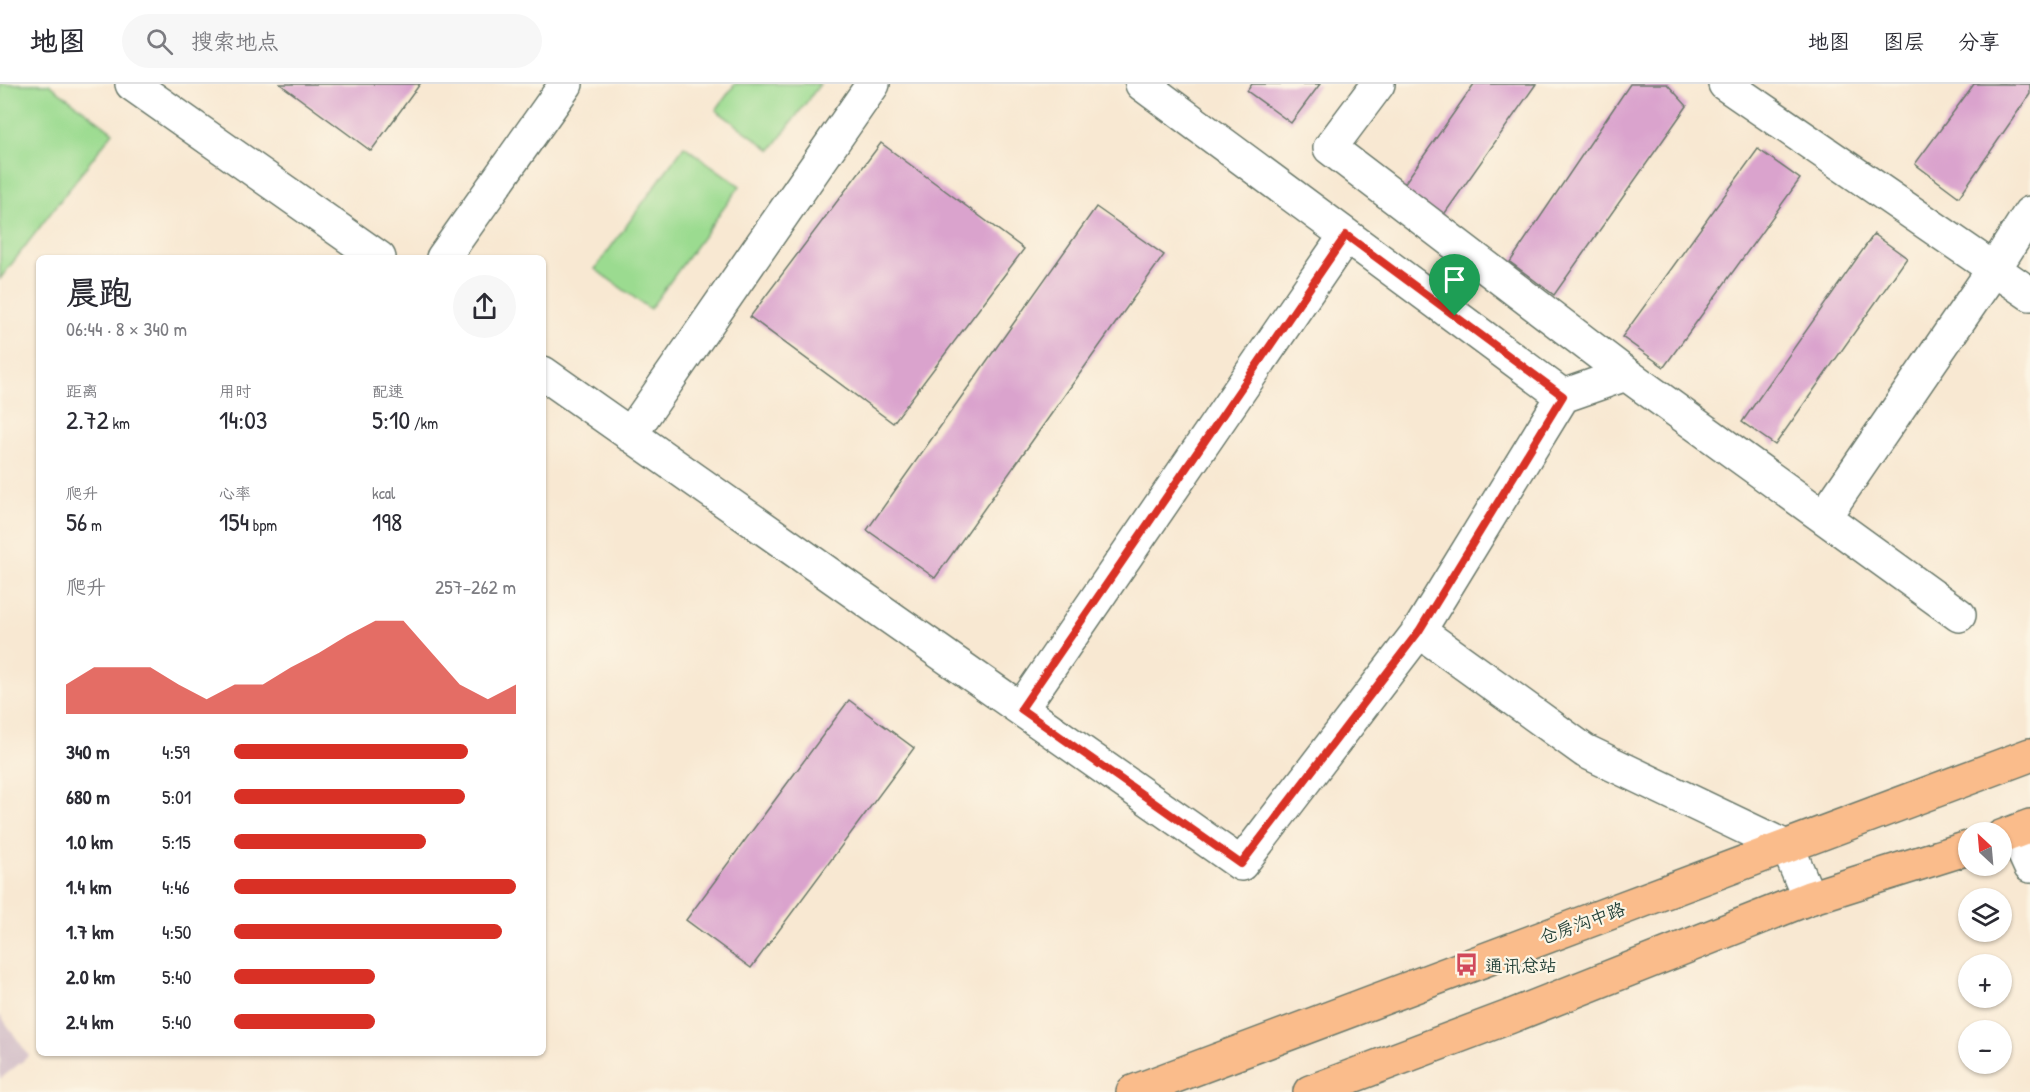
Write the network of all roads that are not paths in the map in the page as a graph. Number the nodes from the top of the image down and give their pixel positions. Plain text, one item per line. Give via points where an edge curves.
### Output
1 (132, 84) edge
2 (566, 84) edge
3 (873, 84) edge
4 (1142, 84) edge
5 (1378, 84) edge
6 (1733, 86) edge
7 (2030, 213) edge
8 (1346, 235) junction
9 (375, 255) edge
10 (444, 255) edge
11 (1994, 269) junction
12 (2030, 294) edge
13 (1626, 374) junction
14 (546, 376) edge
15 (1563, 396) junction
16 (630, 435) junction
17 (1824, 517) junction
18 (1959, 615) dead end
19 (1419, 631) junction
20 (1021, 709) junction
21 (2030, 755) edge
22 (2015, 832) edge
23 (1788, 848) junction
24 (1958, 851) edge
25 (2030, 866) edge
26 (1809, 898) junction
27 (1133, 1092) edge
28 (1310, 1092) edge

1 - 9 lane
2 - 10 lane
3 - 16 lane
4 - 8 lane
5 - 13 lane via 1330,148
6 - 11 lane
7 - 11 lane
8 - 15 lane
8 - 20 lane
11 - 12 lane
11 - 17 lane
13 - 15 lane
13 - 17 lane
14 - 16 lane
15 - 19 lane
16 - 20 lane
17 - 18 lane
19 - 20 lane via 1241,864
19 - 23 lane via 1585,751
21 - 23 highway, 仓房沟中路
22 - 25 lane
23 - 26 lane
23 - 27 highway, 仓房沟中路
24 - 26 highway
26 - 28 highway

